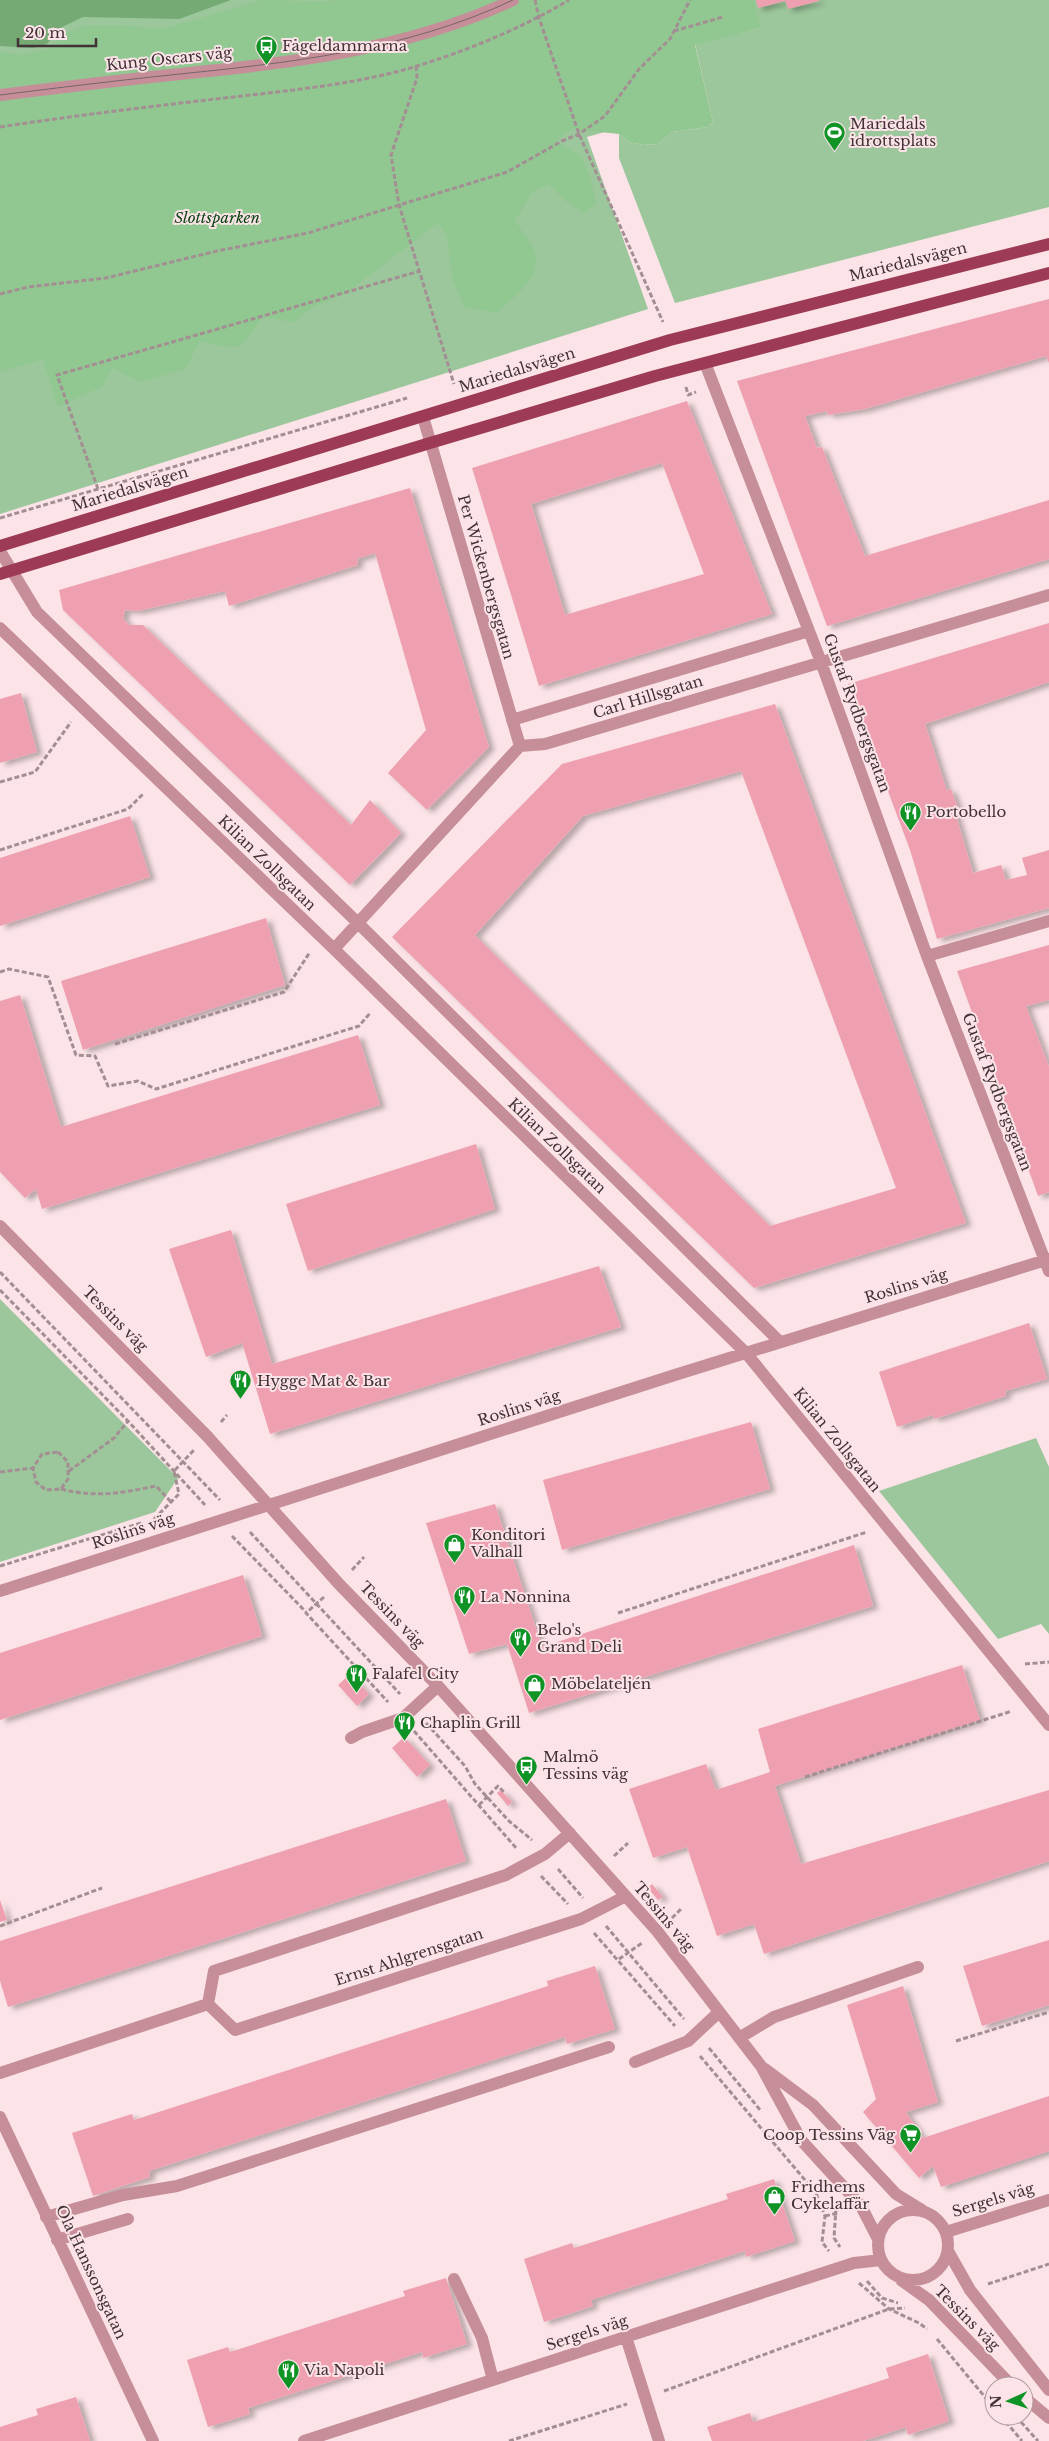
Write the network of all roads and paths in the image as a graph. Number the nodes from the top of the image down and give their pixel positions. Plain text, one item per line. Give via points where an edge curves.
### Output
1 (513, 0) edge
2 (535, 0) edge
3 (569, 0) edge
4 (690, 0) edge
5 (724, 17) dead end
6 (539, 18) junction
7 (674, 31) junction
8 (416, 66) junction
9 (0, 96) edge
10 (0, 127) edge
11 (579, 134) junction
12 (399, 205) junction
13 (1049, 244) edge
14 (420, 271) junction
15 (1049, 273) edge
16 (0, 294) edge
17 (654, 327) dead end
18 (705, 363) junction
19 (464, 382) dead end
20 (454, 384) junction
21 (445, 387) dead end
22 (408, 398) dead end
23 (423, 417) junction
24 (430, 442) junction
25 (98, 489) junction
26 (0, 518) edge
27 (0, 546) edge
28 (0, 551) edge
29 (5, 572) edge
30 (1049, 595) edge
31 (0, 628) edge
32 (809, 631) junction
33 (821, 662) junction
34 (82, 708) junction
35 (512, 720) junction
36 (520, 746) junction
37 (157, 779) junction
38 (0, 782) edge
39 (0, 850) edge
40 (1049, 921) edge
41 (358, 923) junction
42 (320, 937) junction
43 (334, 949) junction
44 (927, 956) junction
45 (0, 972) edge
46 (383, 998) junction
47 (115, 1044) dead end
48 (0, 1226) edge
49 (1048, 1263) edge
50 (0, 1272) edge
51 (0, 1290) edge
52 (780, 1342) junction
53 (746, 1353) junction
54 (227, 1416) dead end
55 (128, 1421) junction
56 (207, 1436) junction
57 (183, 1461) junction
58 (33, 1468) junction
59 (174, 1471) junction
60 (0, 1472) edge
61 (68, 1472) junction
62 (61, 1489) junction
63 (172, 1503) junction
64 (269, 1504) junction
65 (235, 1516) junction
66 (218, 1520) junction
67 (886, 1526) junction
68 (364, 1558) dead end
69 (0, 1566) edge
70 (339, 1584) junction
71 (0, 1591) edge
72 (317, 1603) junction
73 (306, 1612) junction
74 (618, 1613) dead end
75 (438, 1686) junction
76 (1032, 1705) junction
77 (414, 1709) junction
78 (403, 1718) junction
79 (1049, 1725) edge
80 (351, 1738) dead end
81 (805, 1777) dead end
82 (507, 1795) dead end
83 (487, 1797) junction
84 (479, 1805) junction
85 (570, 1833) junction
86 (628, 1843) dead end
87 (545, 1854) junction
88 (612, 1859) dead end
89 (530, 1864) junction
90 (102, 1888) dead end
91 (626, 1896) junction
92 (596, 1912) junction
93 (581, 1919) junction
94 (0, 1926) edge
95 (918, 1967) dead end
96 (208, 2004) junction
97 (1049, 2012) edge
98 (718, 2013) junction
99 (692, 2038) junction
100 (739, 2038) junction
101 (956, 2041) dead end
102 (608, 2047) dead end
103 (635, 2062) dead end
104 (761, 2066) junction
105 (0, 2072) edge
106 (0, 2117) edge
107 (766, 2117) dead end
108 (1049, 2200) edge
109 (835, 2203) dead end
110 (924, 2211) junction
111 (46, 2217) junction
112 (128, 2218) dead end
113 (946, 2232) junction
114 (878, 2239) junction
115 (57, 2240) junction
116 (836, 2242) dead end
117 (948, 2251) junction
118 (881, 2260) junction
119 (1049, 2264) edge
120 (842, 2268) junction
121 (896, 2277) junction
122 (454, 2279) dead end
123 (970, 2290) junction
124 (929, 2300) junction
125 (889, 2309) junction
126 (626, 2337) junction
127 (1002, 2376) edge
128 (493, 2380) junction
129 (1049, 2390) edge
130 (984, 2396) edge
131 (645, 2398) junction
132 (1034, 2405) edge
133 (1049, 2418) edge
134 (1009, 2426) edge
135 (1025, 2426) edge
136 (312, 2440) edge
137 (154, 2441) edge
138 (509, 2441) edge
139 (659, 2441) edge
140 (1022, 2441) edge
141 (1038, 2441) edge

1 - 9 street, Kung Oscars väg via 397,42 329,55 266,66
2 - 6 path
3 - 6 path
4 - 7 path
5 - 7 path
6 - 8 path
6 - 11 path
7 - 11 path via 639,69 604,116
8 - 10 path via 274,92
8 - 12 path via 417,78 391,155
11 - 12 path via 507,172
11 - 17 path via 664,324
12 - 14 path
12 - 16 path via 308,233 106,278 28,287
13 - 23 main road, Mariedalsvägen via 717,327
14 - 20 path
14 - 25 path via 57,376
15 - 18 main road
18 - 24 main road
18 - 32 street, Gustaf Rydbergsgatan
19 - 20 path
20 - 21 path
22 - 25 path
23 - 24 street, Per Wickenbergsgatan
23 - 27 main road, Mariedalsvägen
24 - 29 main road
24 - 35 street, Per Wickenbergsgatan
25 - 26 path
28 - 29 street, Kilian Zollsgatan
29 - 41 street, Kilian Zollsgatan via 37,612
30 - 33 street, Carl Hillsgatan
31 - 34 street, Kilian Zollsgatan
32 - 33 street, Gustaf Rydbergsgatan
32 - 35 street, Carl Hillsgatan
33 - 36 street, Carl Hillsgatan via 545,744
33 - 44 street, Gustaf Rydbergsgatan
34 - 37 street, Kilian Zollsgatan
34 - 38 path via 35,772
35 - 36 street, Per Wickenbergsgatan
36 - 41 street
37 - 39 path via 128,809
37 - 42 street, Kilian Zollsgatan
40 - 44 street
41 - 43 street
41 - 52 street, Kilian Zollsgatan
42 - 43 street, Kilian Zollsgatan
42 - 47 path via 284,992
43 - 46 street, Kilian Zollsgatan
44 - 49 street, Gustaf Rydbergsgatan
45 - 46 path via 9,969 48,977 76,1055 95,1056 108,1086 138,1082 156,1089 359,1026
46 - 53 street, Kilian Zollsgatan
48 - 56 street, Tessins väg
49 - 52 street, Roslins väg
50 - 57 path
51 - 55 path
52 - 53 street, Roslins väg
53 - 64 street, Roslins väg
53 - 67 street, Kilian Zollsgatan
54 - 56 path
55 - 59 path
55 - 61 path via 114,1438
56 - 57 path
56 - 64 street, Tessins väg
57 - 59 path
57 - 65 path
58 - 60 path
58 - 61 path via 42,1454 58,1452 68,1462
58 - 62 path via 36,1482 46,1490
59 - 63 path via 180,1494
59 - 66 path
61 - 62 path via 68,1479
62 - 63 path via 84,1495 124,1493 156,1486
63 - 69 path via 156,1519
64 - 65 street, Roslins väg
64 - 70 street, Tessins väg
65 - 66 street, Roslins väg
65 - 72 path
66 - 71 street, Roslins väg
66 - 73 path
67 - 74 path
67 - 76 street, Kilian Zollsgatan
68 - 70 path
70 - 72 path
70 - 75 street, Tessins väg
72 - 73 path
72 - 77 path
73 - 78 path
75 - 77 street
75 - 85 street, Tessins väg
76 - 79 street, Kilian Zollsgatan
76 - 81 path
77 - 78 street
77 - 83 path via 465,1766
78 - 80 street
78 - 84 path
82 - 83 path via 498,1786
83 - 84 path
83 - 87 path
84 - 89 path
85 - 87 street
85 - 91 street, Tessins väg
86 - 88 path
87 - 89 street
87 - 92 path
89 - 93 path
89 - 96 street via 506,1875 214,1971
90 - 94 path
91 - 92 street, Ernst Ahlgrensgatan
91 - 98 street, Tessins väg via 658,1931
92 - 93 street, Ernst Ahlgrensgatan
92 - 99 path
93 - 96 street, Ernst Ahlgrensgatan via 235,2030
93 - 99 path
95 - 100 street via 774,2017
96 - 105 street
97 - 101 path
98 - 99 street
98 - 100 street, Tessins väg
99 - 103 street
99 - 107 path
99 - 120 path via 816,2193 824,2216 822,2242
100 - 104 street, Tessins väg
102 - 111 street via 177,2186 123,2195
104 - 110 street, Tessins väg via 813,2105 896,2194
104 - 114 street, Tessins väg via 801,2140 861,2206
106 - 111 street, Ola Hanssonsgatan
108 - 113 street, Sergels väg
109 - 116 path
110 - 113 street, Tessins väg via 934,2216
110 - 114 street via 912,2209 895,2215 882,2228
111 - 115 street, Ola Hanssonsgatan
112 - 115 street
113 - 117 street, Tessins väg
114 - 118 street, Tessins väg
115 - 137 street, Ola Hanssonsgatan
117 - 121 street, Tessins väg via 944,2263 923,2279
117 - 123 street, Tessins väg
118 - 120 street, Sergels väg
118 - 121 street, Tessins väg
119 - 123 path
120 - 125 path
120 - 126 street, Sergels väg
121 - 124 street, Tessins väg
122 - 128 street via 482,2338
123 - 129 street, Tessins väg
124 - 125 path via 911,2307
124 - 127 street, Tessins väg
125 - 130 path via 919,2322 931,2332
125 - 131 path
126 - 128 street, Sergels väg
126 - 131 street
128 - 136 street, Sergels väg
131 - 138 path
131 - 139 street
132 - 133 street
134 - 140 path
135 - 141 path

